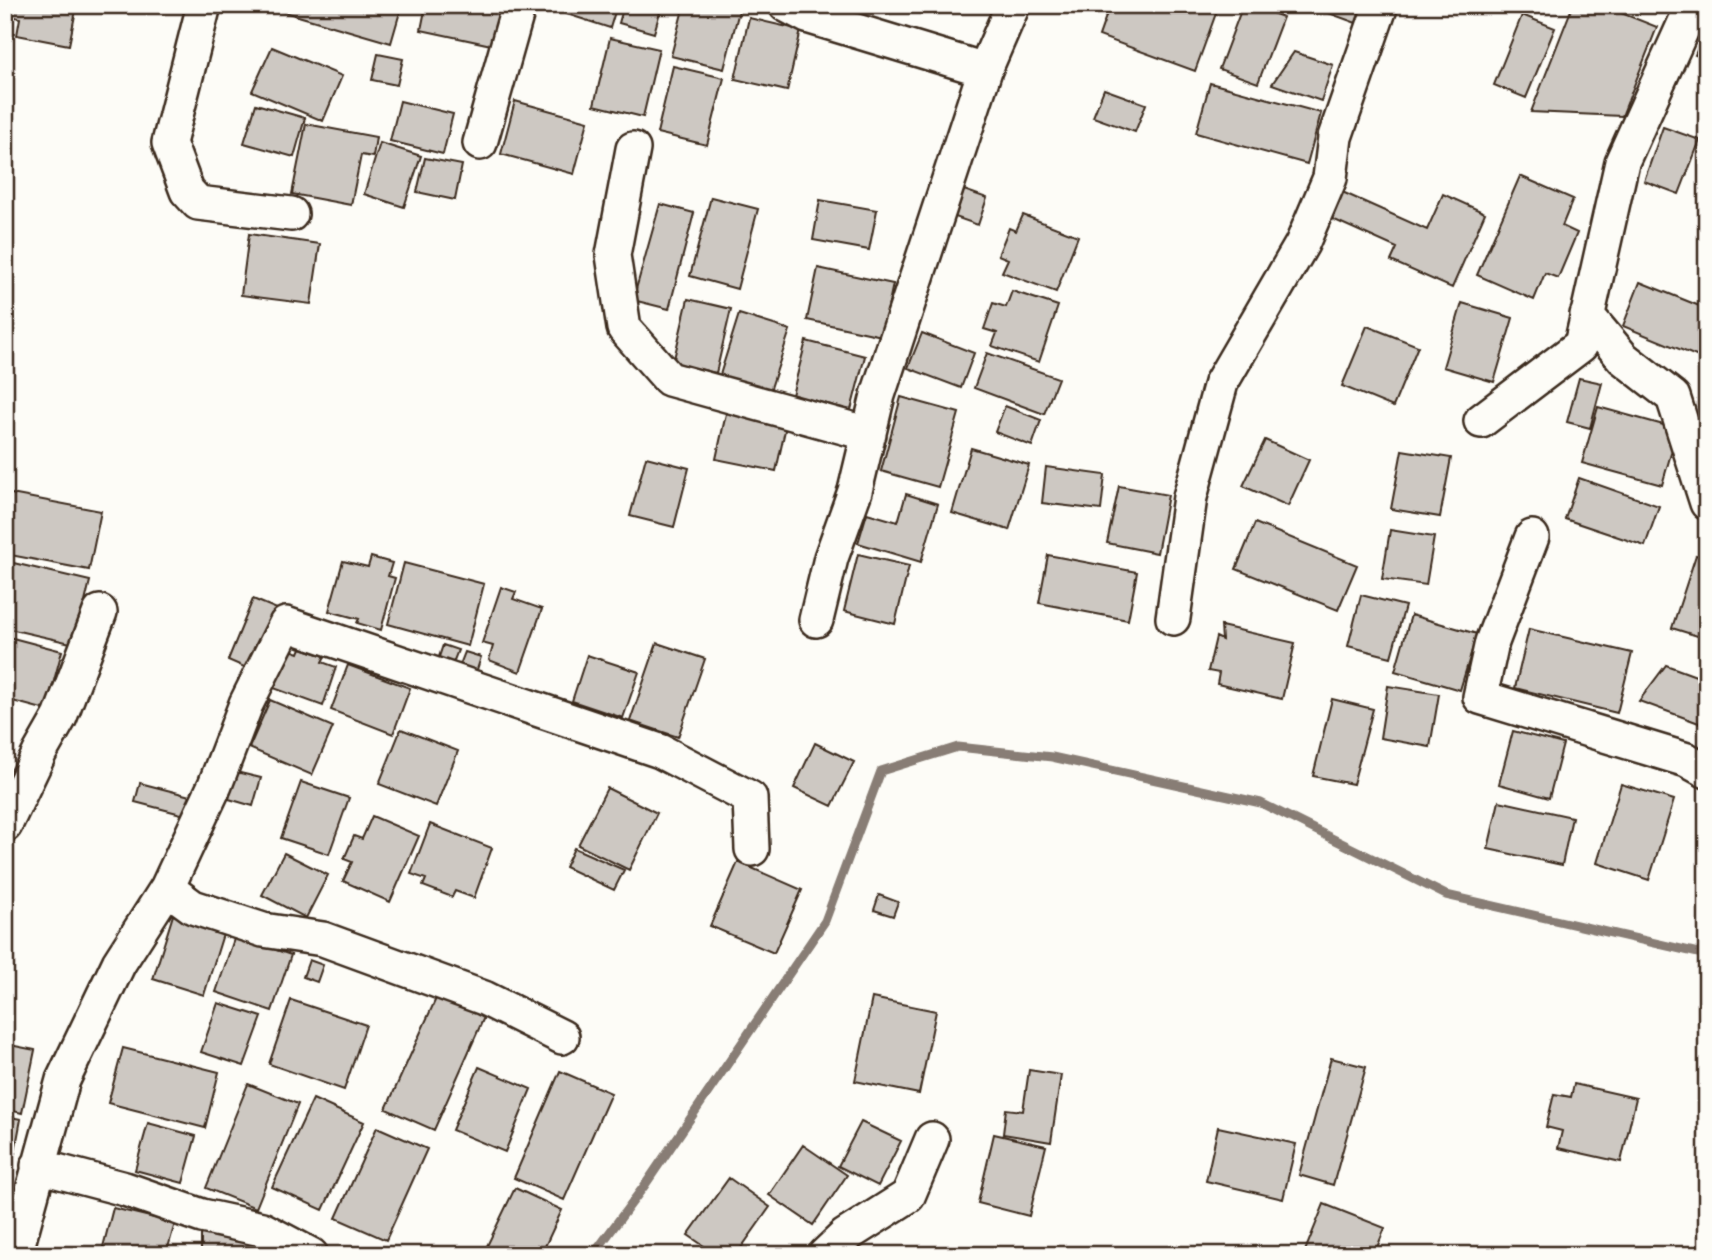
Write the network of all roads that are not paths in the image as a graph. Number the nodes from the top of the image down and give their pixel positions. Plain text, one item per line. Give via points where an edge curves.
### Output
1 (204, 5) edge
2 (519, 5) edge
3 (786, 5) edge
4 (1013, 5) edge
5 (1381, 5) edge
6 (1693, 5) edge
7 (985, 70) junction
8 (480, 143) dead end
9 (633, 149) dead end
10 (291, 214) dead end
11 (1587, 315) junction
12 (1481, 421) dead end
13 (869, 434) junction
14 (1707, 503) edge
15 (1532, 537) dead end
16 (100, 612) dead end
17 (1173, 618) dead end
18 (816, 620) dead end
19 (1707, 771) edge
20 (5, 825) edge
21 (752, 849) dead end
22 (167, 888) junction
23 (562, 1037) dead end
24 (932, 1139) dead end
25 (38, 1166) junction
26 (15, 1255) edge
27 (311, 1255) edge
28 (825, 1255) edge

1 - 10 street via 169,144 187,191 198,203
2 - 8 street
3 - 7 street via 807,16
4 - 7 street
5 - 17 street via 1335,137 1330,178 1302,244 1221,383 1190,497
6 - 11 street via 1622,162
7 - 13 street via 878,394
9 - 13 street via 613,255 624,327 669,379
11 - 12 street via 1581,345
11 - 14 street via 1623,358 1672,397
13 - 18 street
15 - 19 street via 1492,642 1480,697 1687,760
16 - 20 street via 60,717
21 - 22 street via 750,799 660,751 286,624 246,704
22 - 23 street via 193,907 263,930 323,939 484,998
22 - 25 street via 119,963 63,1080
24 - 28 street via 908,1196 845,1236
25 - 26 street
25 - 27 street via 202,1216 262,1229

